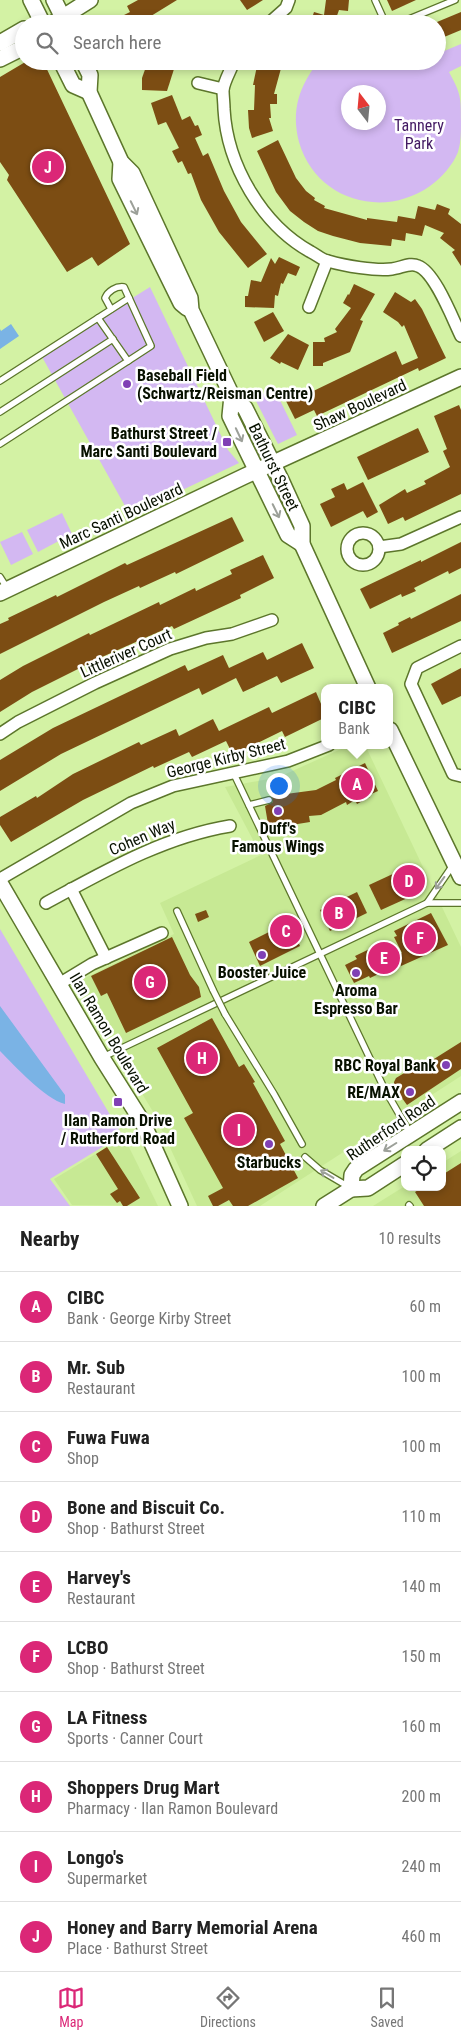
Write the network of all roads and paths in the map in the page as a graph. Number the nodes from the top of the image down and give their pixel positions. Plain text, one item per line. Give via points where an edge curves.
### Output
1 (31, 0) edge
2 (54, 0) edge
3 (90, 0) edge
4 (289, 0) edge
5 (375, 0) edge
6 (456, 0) edge
7 (38, 15) edge
8 (58, 15) edge
9 (70, 15) edge
10 (278, 15) edge
11 (382, 15) edge
12 (419, 15) edge
13 (15, 34) edge
14 (0, 43) edge
15 (15, 52) edge
16 (0, 59) edge
17 (66, 70) edge
18 (88, 70) edge
19 (230, 70) edge
20 (198, 83) dead end
21 (223, 89) junction
22 (89, 92) junction
23 (327, 261) junction
24 (130, 298) junction
25 (309, 307) dead end
26 (111, 310) junction
27 (98, 318) junction
28 (461, 336) edge
29 (112, 339) junction
30 (128, 361) junction
31 (461, 377) edge
32 (0, 382) edge
33 (232, 396) junction
34 (0, 412) edge
35 (0, 444) edge
36 (273, 464) junction
37 (256, 472) junction
38 (461, 517) edge
39 (302, 544) junction
40 (379, 547) dead end
41 (3, 587) edge
42 (272, 620) dead end
43 (461, 646) edge
44 (366, 684) edge
45 (0, 734) edge
46 (393, 736) edge
47 (321, 748) edge
48 (234, 774) junction
49 (461, 776) edge
50 (269, 800) dead end
51 (249, 805) junction
52 (230, 826) dead end
53 (458, 870) edge
54 (0, 879) edge
55 (0, 883) edge
56 (71, 889) junction
57 (46, 903) dead end
58 (427, 903) junction
59 (461, 903) edge
60 (177, 911) dead end
61 (162, 933) dead end
62 (321, 955) junction
63 (106, 958) junction
64 (59, 984) junction
65 (102, 1058) junction
66 (461, 1102) edge
67 (461, 1128) edge
68 (411, 1134) junction
69 (302, 1144) dead end
70 (433, 1146) edge
71 (305, 1157) dead end
72 (401, 1167) edge
73 (351, 1188) junction
74 (180, 1206) edge
75 (324, 1206) edge

1 - 7 main road
2 - 8 main road
3 - 9 main road
4 - 10 street
5 - 11 lane
6 - 12 lane
13 - 14 main road
15 - 16 main road
17 - 22 main road via 73,85
18 - 22 main road, Bathurst Street
19 - 21 street
20 - 21 street
21 - 23 street via 225,129 246,185 294,243
22 - 33 main road, Bathurst Street via 121,162 132,174
23 - 25 street
23 - 28 street via 376,269 417,265 434,282
24 - 26 lane
24 - 26 lane via 124,287 118,286 106,294
24 - 30 lane via 151,346
26 - 27 lane
27 - 29 lane
27 - 32 lane
29 - 30 lane
29 - 34 lane
30 - 35 lane
31 - 36 main road, Shaw Boulevard
33 - 36 main road, Bathurst Street via 245,408
33 -> 37 main road, Bathurst Street via 230,416
36 - 37 main road, Shaw Boulevard
36 - 39 main road, Bathurst Street via 302,526
37 -> 39 main road, Bathurst Street via 288,535
37 - 41 main road, Marc Santi Boulevard
38 - 40 street via 401,544
39 - 44 main road, Bathurst Street
42 - 45 street, Littleriver Court via 232,634 170,649 95,683
43 - 49 street via 417,668 411,684 453,774
46 - 53 main road
47 - 48 street, George Kirby Street via 288,761
48 - 51 lane
48 - 54 street, George Kirby Street via 173,786 131,803
50 - 51 lane
51 - 62 lane
52 - 56 street, Cohen Way via 200,831 144,852
53 -> 58 lane
55 - 64 main road, Ilan Ramon Boulevard
56 - 57 street, Cohen Way
56 - 63 street
58 - 59 lane
58 - 62 lane
60 - 69 lane, bridge via 225,1014
61 - 63 street
62 - 65 lane
62 - 68 lane via 384,1088
63 - 64 street
64 - 65 main road, Ilan Ramon Boulevard
65 - 74 main road, Ilan Ramon Boulevard via 143,1123
66 - 68 main road, Rutherford Road
67 - 70 main road
68 -> 73 main road, Rutherford Road via 356,1169
73 -> 71 lane
72 - 73 main road, Rutherford Road via 368,1188
73 - 75 main road, Rutherford Road

